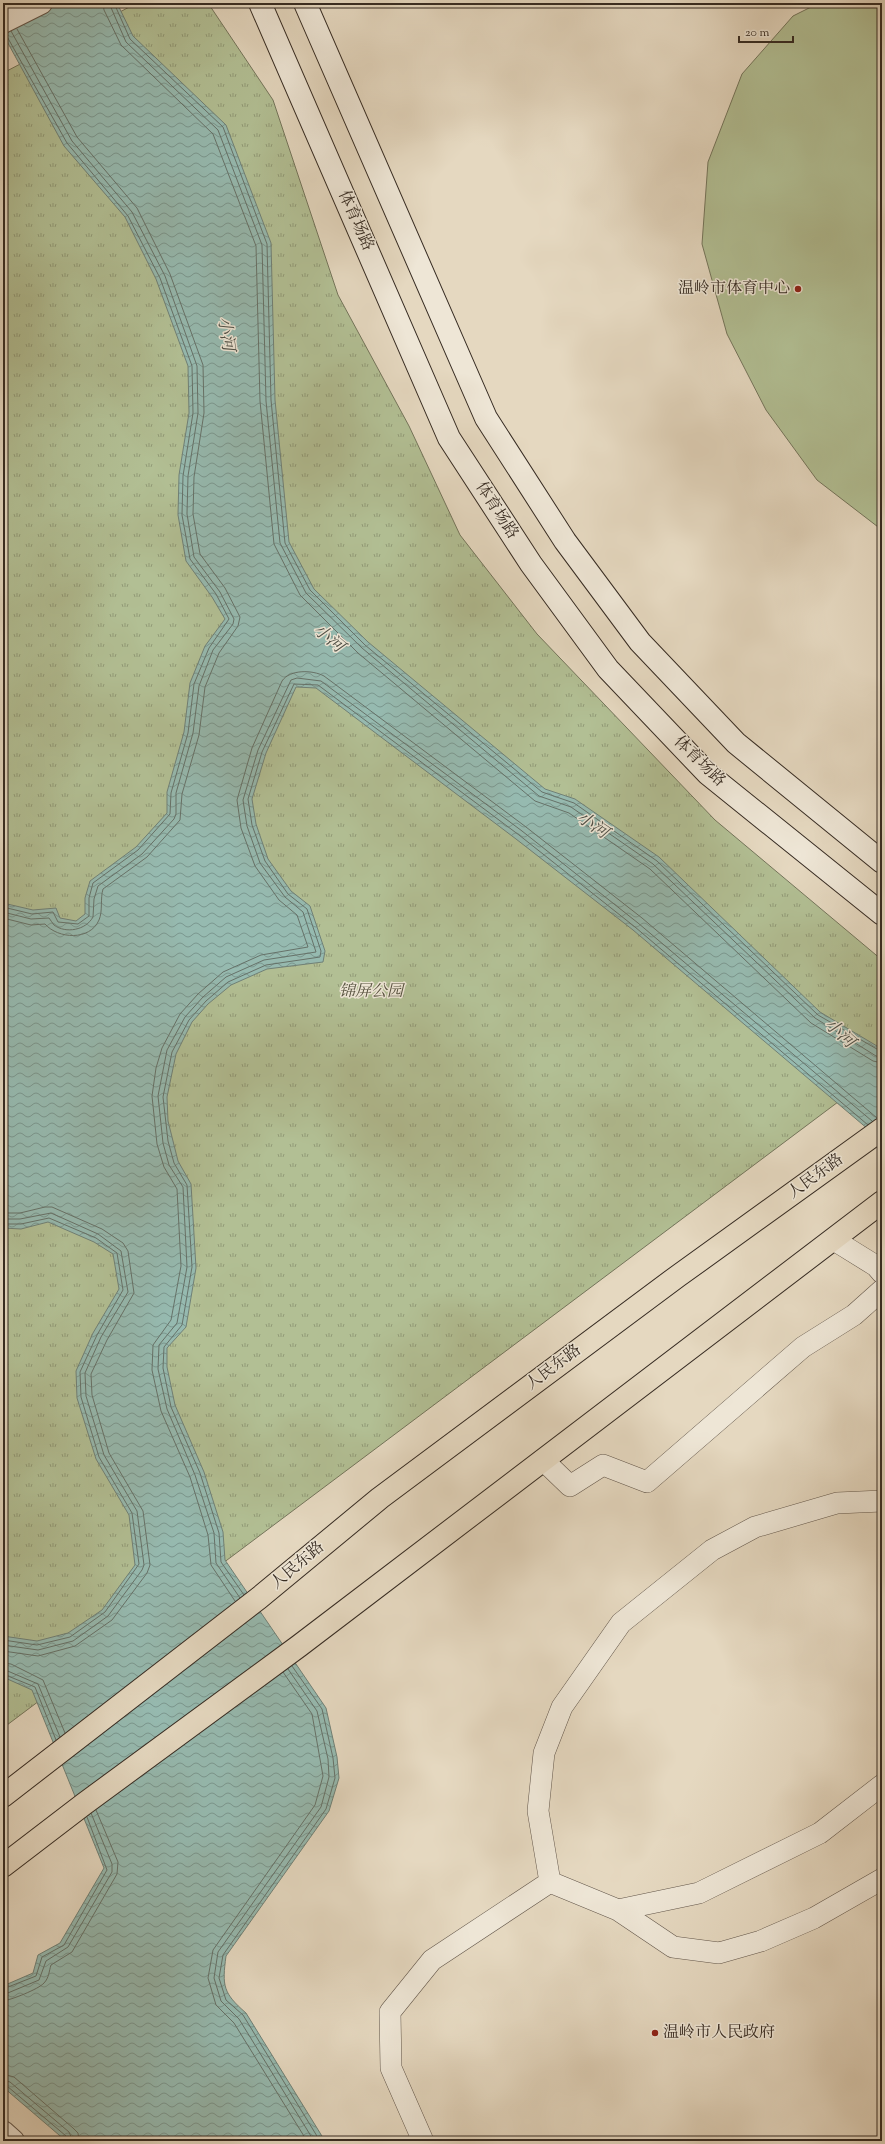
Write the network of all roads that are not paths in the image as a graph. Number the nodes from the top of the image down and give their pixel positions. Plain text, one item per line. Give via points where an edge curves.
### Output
1 (41, 3) edge
2 (260, 3) edge
3 (305, 3) edge
4 (3, 22) edge
5 (882, 862) edge
6 (882, 914) edge
7 (882, 1129) edge
8 (882, 1202) edge
9 (834, 1240) junction
10 (882, 1273) edge
11 (882, 1290) edge
12 (543, 1460) junction
13 (882, 1501) edge
14 (882, 1785) edge
15 (3, 1796) edge
16 (3, 1866) edge
17 (882, 1879) edge
18 (550, 1882) junction
19 (618, 1910) junction
20 (3, 2132) edge
21 (13, 2141) edge
22 (423, 2141) edge

1 - 4 main road
2 - 6 main road, 体育场路 via 449,438 531,564 608,669 708,774
3 - 5 main road via 486,418 565,541 640,642 736,743
7 - 15 main road, 人民东路 via 380,1498 259,1598
8 - 9 main road
9 - 10 street via 876,1266
9 - 12 main road
11 - 12 street via 854,1315 803,1347 647,1482 603,1465 570,1486
12 - 16 main road via 299,1646
13 - 18 street via 837,1503 755,1527 712,1550 621,1623 562,1707 544,1753 538,1811
14 - 19 street via 820,1833 699,1893
17 - 19 street via 814,1918 761,1941 719,1953 673,1947
18 - 19 street
18 - 22 street via 432,1960 390,2012 391,2068
20 - 21 main road

